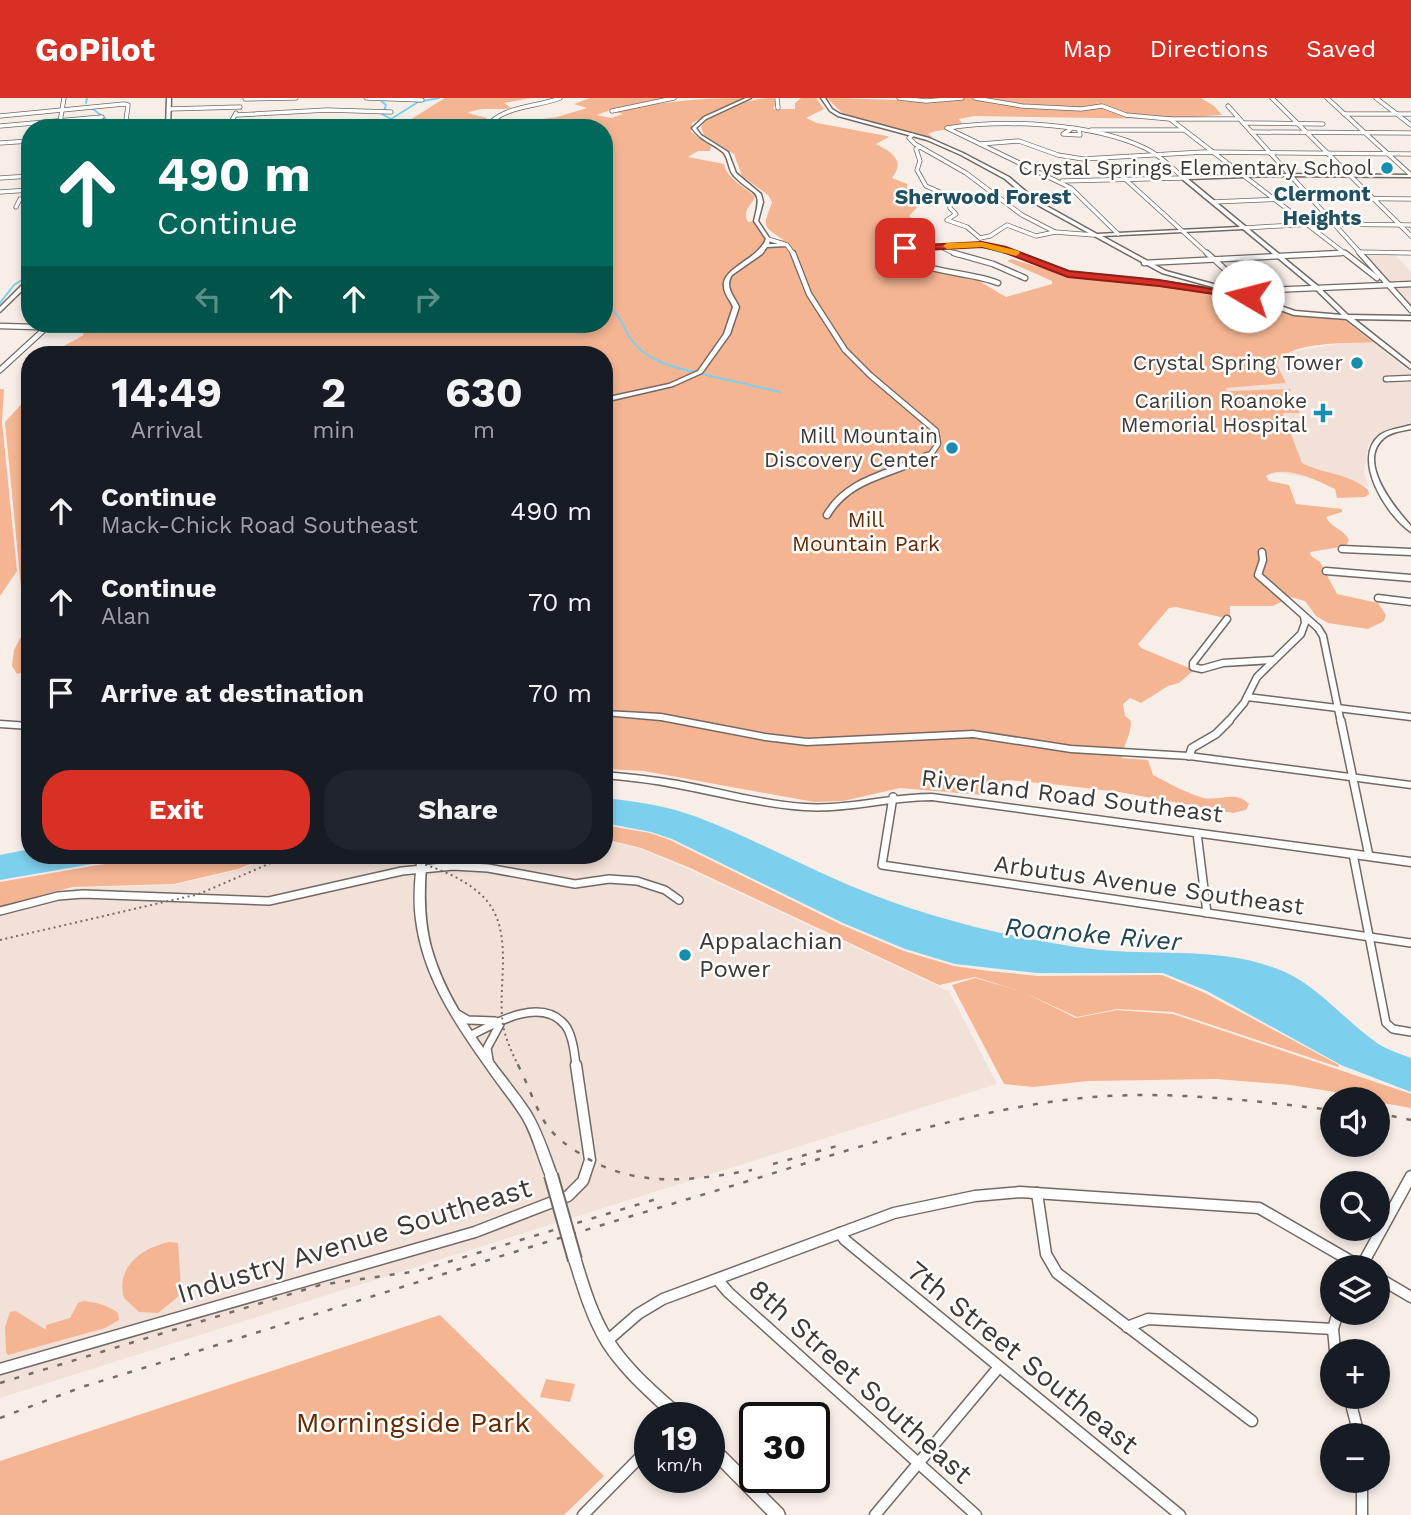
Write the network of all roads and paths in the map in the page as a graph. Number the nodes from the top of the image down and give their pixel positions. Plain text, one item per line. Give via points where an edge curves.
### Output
1 (64, 98) edge
2 (169, 98) edge
3 (215, 98) edge
4 (296, 98) edge
5 (366, 98) edge
6 (560, 98) edge
7 (674, 98) edge
8 (749, 98) edge
9 (777, 98) edge
10 (823, 98) edge
11 (899, 98) edge
12 (962, 98) edge
13 (975, 98) edge
14 (1272, 98) edge
15 (1327, 98) edge
16 (1376, 98) edge
17 (245, 99) edge
18 (422, 100) dead end
19 (1227, 106) dead end
20 (240, 107) junction
21 (216, 108) junction
22 (778, 108) dead end
23 (61, 109) junction
24 (169, 109) junction
25 (612, 111) dead end
26 (391, 112) dead end
27 (1343, 114) junction
28 (1398, 114) junction
29 (1411, 114) edge
30 (236, 115) junction
31 (0, 116) edge
32 (13, 116) junction
33 (102, 117) dead end
34 (60, 119) edge
35 (81, 119) edge
36 (126, 119) edge
37 (168, 119) edge
38 (234, 119) edge
39 (492, 119) edge
40 (1170, 119) junction
41 (1241, 121) junction
42 (21, 124) edge
43 (1299, 124) junction
44 (1323, 124) dead end
45 (10, 125) junction
46 (1411, 125) edge
47 (0, 126) edge
48 (1070, 130) junction
49 (1183, 131) junction
50 (1081, 132) junction
51 (1251, 132) junction
52 (1308, 132) junction
53 (1364, 133) junction
54 (1411, 133) edge
55 (912, 135) junction
56 (21, 142) edge
57 (0, 143) edge
58 (7, 143) junction
59 (979, 144) junction
60 (920, 147) junction
61 (1269, 152) junction
62 (1212, 153) junction
63 (1328, 153) junction
64 (1386, 153) junction
65 (1411, 154) edge
66 (1156, 155) junction
67 (1103, 159) junction
68 (1289, 174) junction
69 (1242, 175) junction
70 (1350, 175) junction
71 (1411, 176) edge
72 (21, 177) edge
73 (0, 178) edge
74 (1184, 178) junction
75 (1056, 180) junction
76 (1127, 180) junction
77 (1080, 183) junction
78 (1071, 188) junction
79 (21, 191) edge
80 (0, 192) edge
81 (1311, 198) junction
82 (21, 199) edge
83 (1274, 199) junction
84 (1374, 199) junction
85 (1411, 199) edge
86 (1213, 202) junction
87 (16, 207) dead end
88 (1306, 224) junction
89 (1334, 224) junction
90 (1400, 225) junction
91 (1411, 225) edge
92 (1245, 228) junction
93 (1183, 230) junction
94 (1055, 232) junction
95 (1094, 234) junction
96 (1118, 234) junction
97 (1411, 236) edge
98 (980, 238) junction
99 (768, 243) junction
100 (982, 244) junction
101 (786, 245) joint
102 (941, 246) junction
103 (1358, 252) junction
104 (1344, 253) junction
105 (1411, 253) edge
106 (1279, 256) junction
107 (1214, 259) junction
108 (1144, 262) junction
109 (1025, 278) dead end
110 (998, 283) dead end
111 (1387, 284) junction
112 (1411, 284) edge
113 (1316, 286) junction
114 (21, 290) edge
115 (1248, 293) junction
116 (0, 310) edge
117 (1411, 310) edge
118 (1347, 317) junction
119 (1411, 318) edge
120 (0, 326) edge
121 (21, 326) edge
122 (40, 333) edge
123 (26, 346) edge
124 (21, 351) edge
125 (1411, 367) edge
126 (0, 370) edge
127 (1411, 378) edge
128 (1386, 379) dead end
129 (613, 398) edge
130 (1411, 426) edge
131 (827, 515) dead end
132 (1411, 530) edge
133 (1342, 549) dead end
134 (1262, 552) dead end
135 (1411, 552) edge
136 (1326, 571) dead end
137 (1411, 578) edge
138 (1378, 598) dead end
139 (1411, 602) edge
140 (1304, 615) junction
141 (1227, 619) dead end
142 (1274, 660) junction
143 (1247, 697) junction
144 (1338, 708) junction
145 (613, 714) edge
146 (1411, 717) edge
147 (0, 724) edge
148 (21, 725) edge
149 (1189, 756) junction
150 (613, 776) edge
151 (1352, 777) junction
152 (1411, 785) edge
153 (893, 797) junction
154 (1198, 833) junction
155 (1353, 854) junction
156 (1369, 856) junction
157 (1411, 862) edge
158 (421, 864) edge
159 (421, 869) junction
160 (679, 900) dead end
161 (0, 911) edge
162 (1207, 913) junction
163 (1368, 936) junction
164 (1411, 943) edge
165 (453, 1012) junction
166 (503, 1020) junction
167 (1411, 1032) edge
168 (470, 1036) junction
169 (492, 1068) junction
170 (1411, 1176) edge
171 (1037, 1193) junction
172 (840, 1233) junction
173 (1340, 1255) edge
174 (1368, 1255) edge
175 (717, 1279) junction
176 (1390, 1285) edge
177 (1411, 1297) edge
178 (1334, 1325) edge
179 (1127, 1327) junction
180 (1333, 1329) junction
181 (1334, 1339) edge
182 (607, 1341) junction
183 (999, 1367) junction
184 (0, 1369) edge
185 (663, 1402) edge
186 (1252, 1421) dead end
187 (725, 1462) edge
188 (634, 1463) edge
189 (919, 1464) junction
190 (1362, 1493) edge
191 (583, 1515) edge
192 (778, 1515) edge
193 (875, 1515) edge
194 (976, 1515) edge
195 (1180, 1515) edge
196 (1362, 1515) edge

1 - 23 street
2 - 24 street
3 - 21 street
4 - 17 street
5 - 18 street
6 - 39 street
7 - 25 street
8 - 99 street via 705,118 694,128 727,153 734,174 759,194 756,221
9 - 22 street
10 - 55 street via 839,115
11 - 12 street
13 - 40 street via 1016,105 1102,106 1126,115
14 - 43 street
15 - 27 street
16 - 28 street
17 - 20 street
19 - 41 street
20 - 21 street
20 - 30 street
21 - 24 street
23 - 32 street
23 - 34 street
23 - 36 street via 128,105
24 - 37 street
26 - 30 street
27 - 28 street
27 - 53 street
28 - 29 street
28 - 46 street
30 - 38 street
31 - 32 street
32 - 45 street
33 - 35 street
40 - 41 street
40 - 49 street
41 - 43 street
41 - 51 street
42 - 45 street
43 - 44 street
43 - 52 street
45 - 47 street
45 - 58 street
48 - 50 street
48 - 50 street via 1063,134 1077,136
48 - 59 street via 984,125 947,128
49 - 50 street
49 - 62 street
50 - 66 street via 1128,141
51 - 52 street
51 - 61 street
52 - 53 street
52 - 63 street
53 - 54 street
53 - 64 street
55 - 60 street via 909,138
55 - 95 street via 991,168 1030,198
56 - 58 street
57 - 58 street
59 - 67 street via 1016,141 1063,156
59 - 75 street
60 - 94 street
60 - 98 street via 916,149 917,172 926,186 950,198 950,208 956,214 948,222 967,227
61 - 62 street
61 - 63 street
61 - 68 street
62 - 66 street
62 - 69 street
63 - 64 street
63 - 70 street
64 - 65 street
64 - 71 street
66 - 67 street
66 - 74 street
67 - 76 street
68 - 69 street
68 - 70 street
68 - 81 street
69 - 74 street
69 - 83 street
70 - 71 street
70 - 84 street
72 - 73 street
74 - 76 street
74 - 86 street
75 - 77 street
75 - 78 street
76 - 77 street
76 - 93 street
77 - 78 street
78 - 96 street
79 - 80 street
81 - 83 street
81 - 84 street
81 - 89 street
82 - 87 street
83 - 86 street
83 - 88 street
84 - 85 street
84 - 90 street
86 - 92 street
88 - 89 street
88 - 92 street
88 - 104 street
89 - 90 street
89 - 103 street
90 - 91 street
90 - 97 street
92 - 93 street
92 - 106 street
93 - 96 street
93 - 107 street
94 - 95 street
94 - 98 street via 1041,239 1007,225
95 - 96 street
95 - 108 street
98 - 100 street
99 - 101 street
99 - 129 street via 728,277 726,288 735,311 727,334 704,369 681,382
100 - 102 street
100 - 115 street via 1068,274
101 - 131 street via 798,258 808,292 844,348 938,434 938,446 931,454 855,486
102 - 109 street
102 - 110 street via 908,247 900,254
103 - 104 street
103 - 105 street
103 - 111 street
104 - 106 street
104 - 111 street
106 - 107 street
106 - 113 street
107 - 108 street
107 - 115 street
108 - 115 street via 1172,274
111 - 112 street
111 - 113 street
111 - 117 street
113 - 115 street
113 - 118 street
114 - 116 street
115 - 118 street via 1294,313
118 - 119 main road
118 - 125 main road
120 - 121 street
122 - 123 street
124 - 126 street
127 - 128 street
130 - 132 street via 1381,437 1372,461 1385,501
133 - 135 street
134 - 140 street via 1258,575
136 - 137 street
138 - 139 street
140 - 142 street via 1301,634
140 - 144 street via 1323,636
141 - 142 street via 1193,667
142 - 143 street via 1257,677
143 - 144 street
143 - 149 street via 1216,734 1192,748
144 - 146 street
144 - 151 street
145 - 149 street via 661,717 797,741 973,734 1071,749
147 - 148 main road
149 - 151 street
150 - 153 main road, Riverland Road Southeast via 803,807 844,807
151 - 152 street
151 - 156 street
153 - 154 main road, Riverland Road Southeast via 952,799
153 - 162 street, Arbutus Avenue Southeast via 882,865
154 - 155 main road, Riverland Road Southeast
154 - 162 street
155 - 156 main road, Riverland Road Southeast
155 - 163 street
156 - 157 main road, Riverland Road Southeast
158 - 159 street
159 - 160 street via 488,868 575,884 631,880 668,891
159 - 161 street via 269,901 83,894
159 - 165 street via 422,935 433,975
162 - 163 street, Arbutus Avenue Southeast
163 - 164 street, Arbutus Avenue Southeast
163 - 167 street via 1389,1026
165 - 166 street via 468,1020
165 - 168 street
166 - 168 street, Industry Avenue Southeast
166 - 169 street via 487,1048
166 - 184 street, Industry Avenue Southeast via 529,1012 547,1014 569,1033 590,1160 583,1181 568,1196 475,1232
168 - 169 street
169 - 182 street, bridge via 528,1117 551,1175 593,1314
170 - 174 street
171 - 172 street via 962,1199 894,1213
171 - 173 street via 1259,1208
171 - 179 street via 1051,1264
172 - 175 street
172 - 183 street, 7th Street Southeast
175 - 182 street via 650,1305
175 - 189 street, 8th Street Southeast
176 - 177 street
178 - 180 street
179 - 180 street via 1148,1319
179 - 186 street
180 - 181 street
182 - 185 street
183 - 189 street
183 - 195 street, 7th Street Southeast
187 - 192 street
188 - 191 street
189 - 193 street
189 - 194 street, 8th Street Southeast
190 - 196 street

